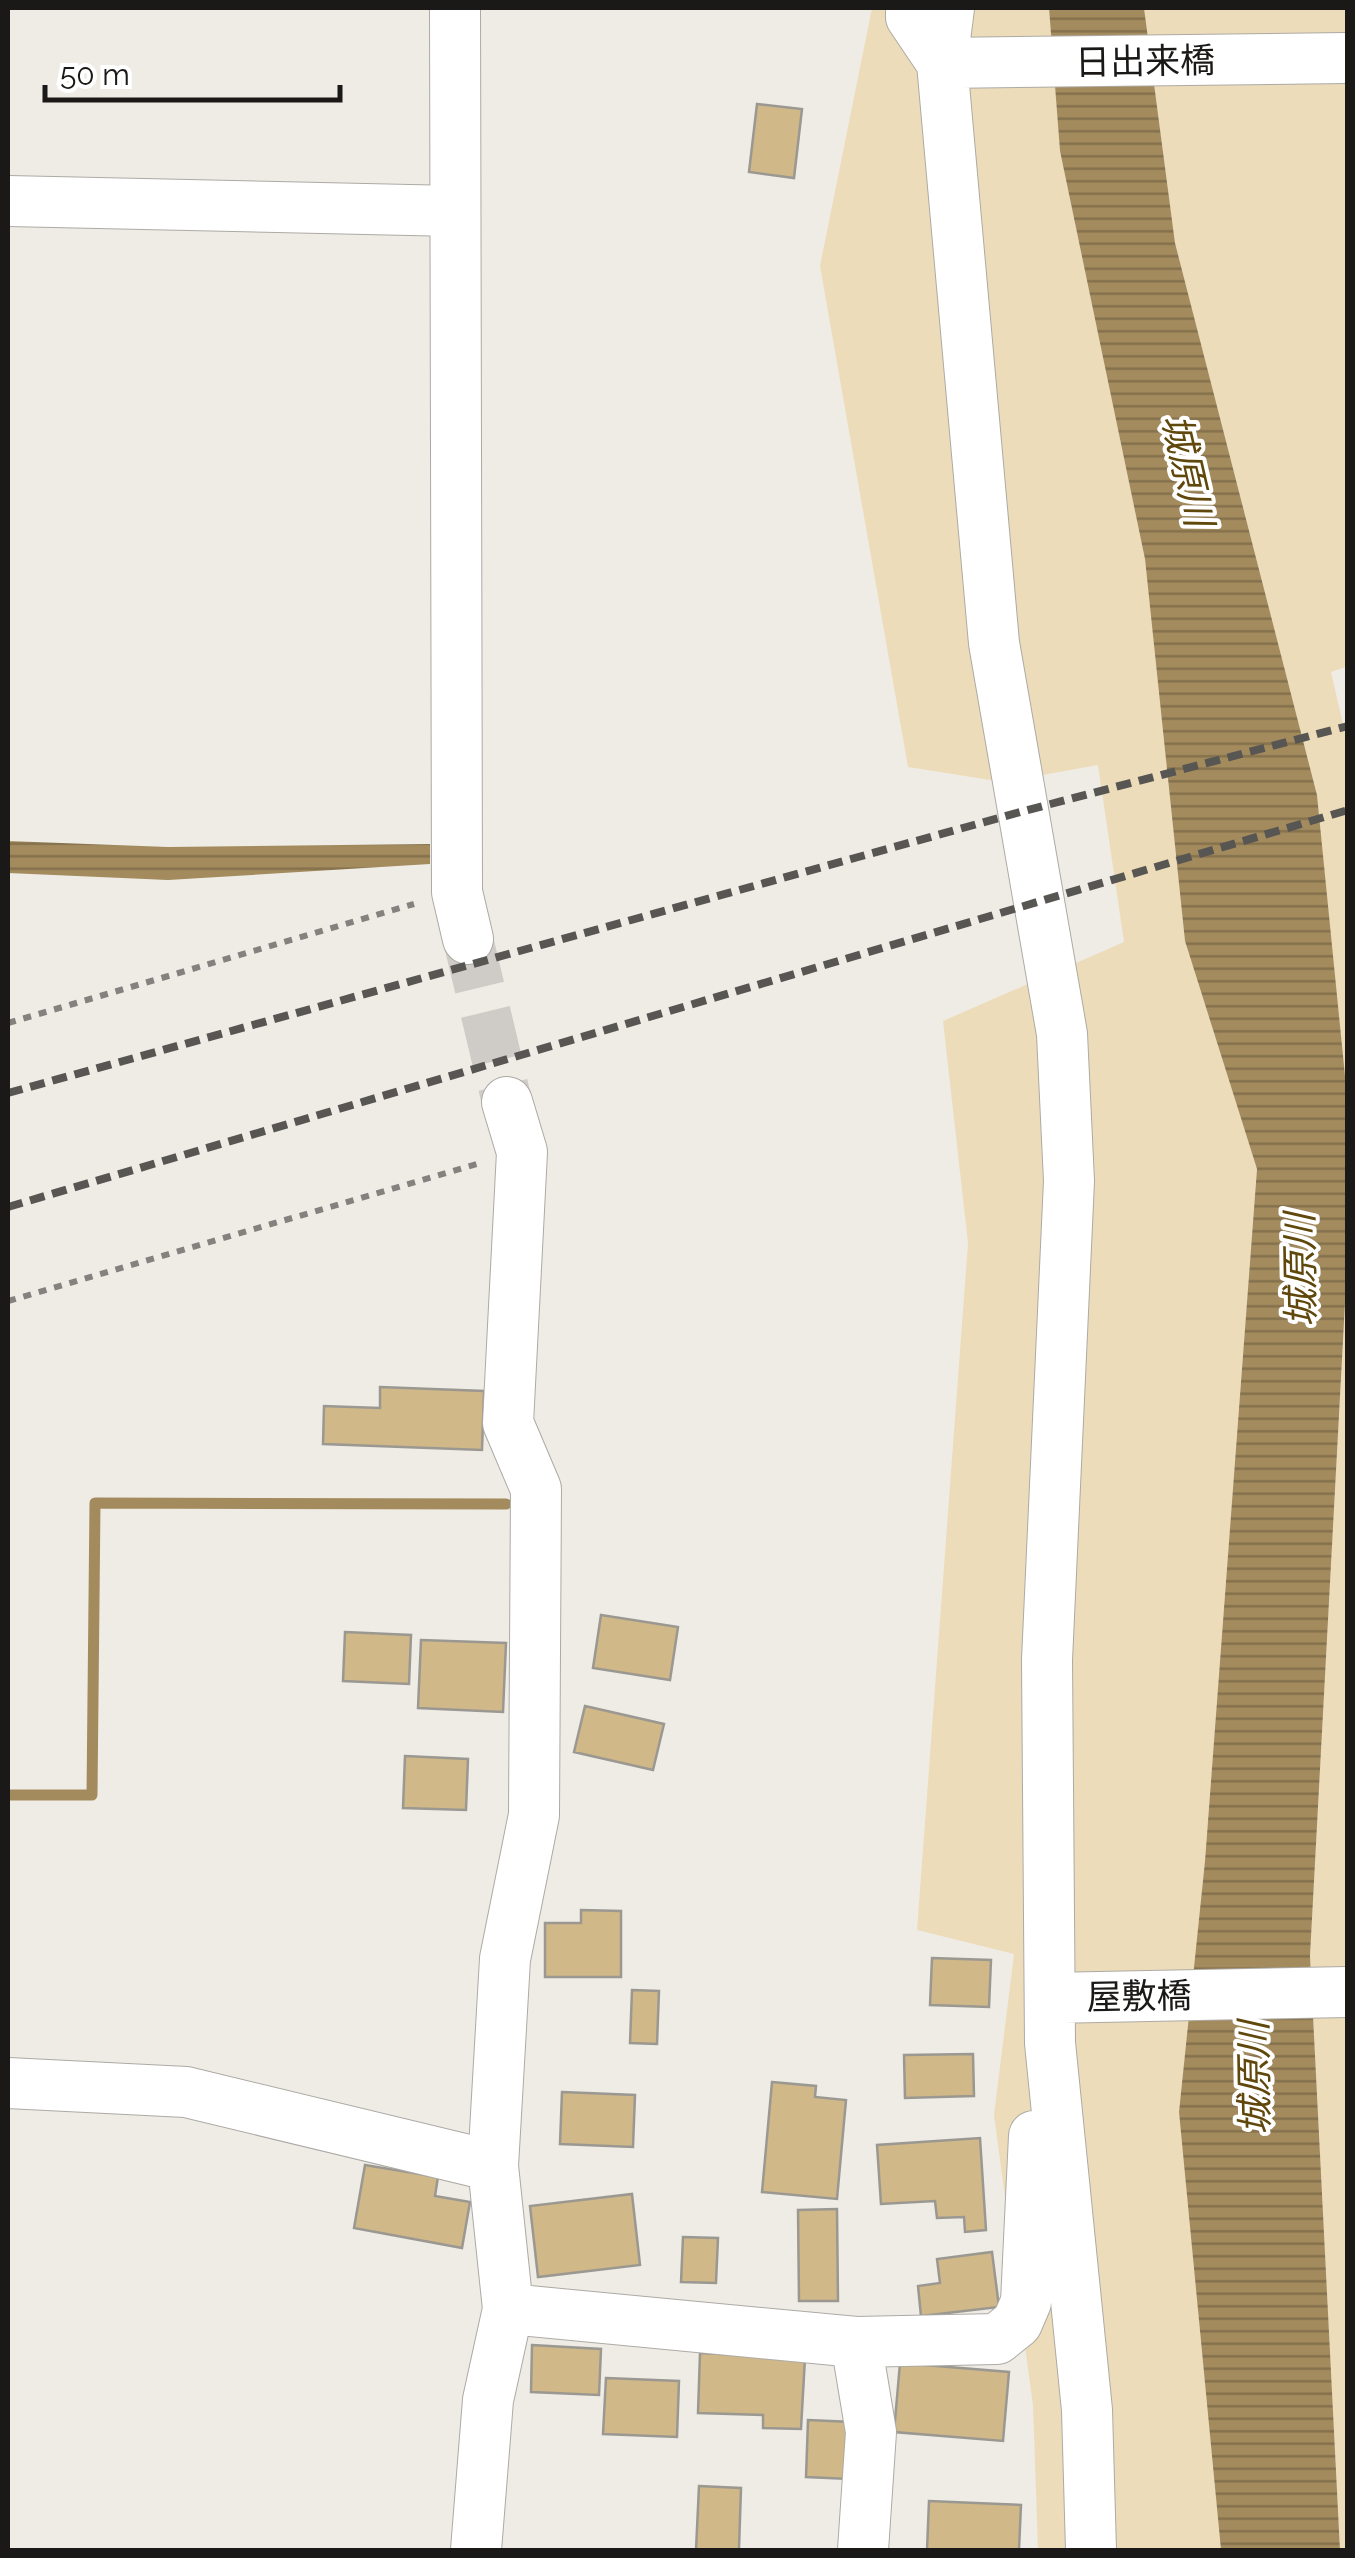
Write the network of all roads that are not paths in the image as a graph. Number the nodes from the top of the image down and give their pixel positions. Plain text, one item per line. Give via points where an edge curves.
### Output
1 (455, 8) edge
2 (911, 8) edge
3 (949, 8) edge
4 (1348, 57) edge
5 (942, 63) junction
6 (8, 201) edge
7 (454, 211) junction
8 (463, 916) tunnel mouth
9 (508, 1102) tunnel mouth
10 (1348, 1992) edge
11 (1050, 2020) junction
12 (8, 2083) edge
13 (492, 2166) junction
14 (508, 2309) junction
15 (856, 2342) junction
16 (476, 2550) edge
17 (863, 2550) edge
18 (1091, 2550) edge

1 - 7 street
2 - 5 street via 910,17
3 - 5 street
4 - 5 street, 日出来橋
5 - 11 street via 994,643 1062,1034 1069,1182 1047,1660
6 - 7 street
7 - 8 street
9 - 13 street via 522,1152 508,1422 536,1490 534,1815 505,1959
10 - 11 street, 屋敷橋
11 - 15 street via 1036,2093 1026,2302 1016,2323 998,2339
11 - 18 street via 1087,2410
12 - 13 street via 186,2092
13 - 14 street
14 - 15 street
14 - 16 street via 488,2400
15 - 17 street via 871,2432

